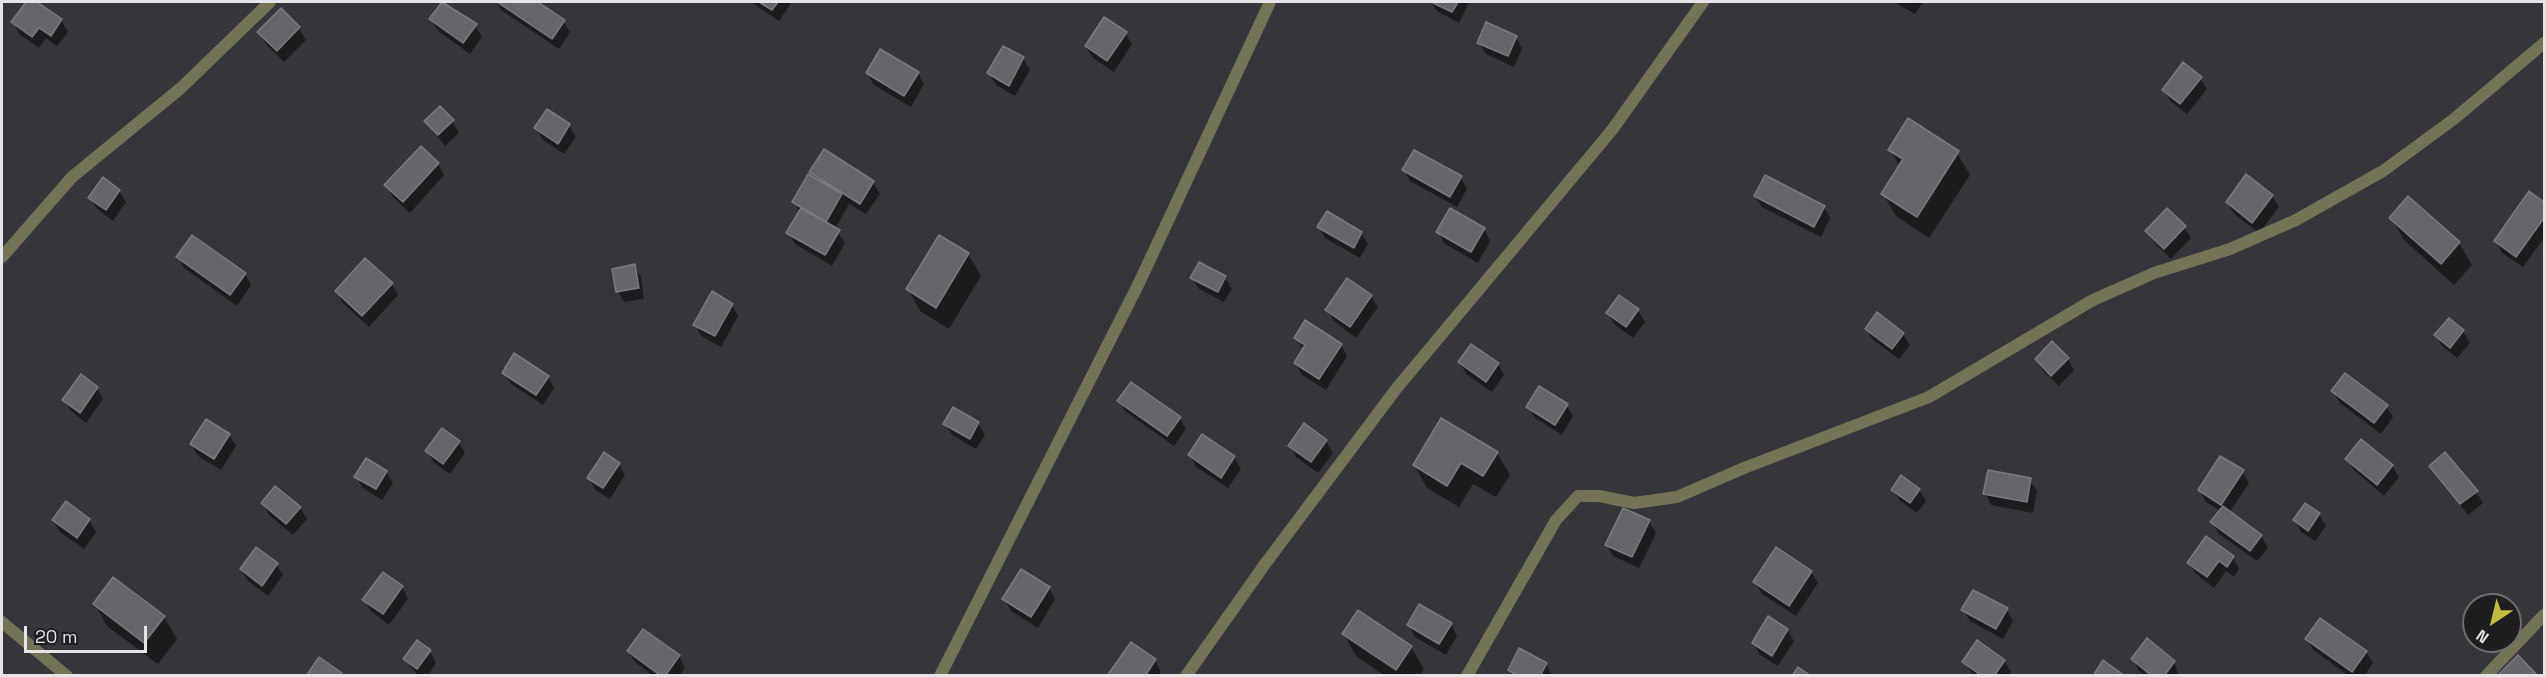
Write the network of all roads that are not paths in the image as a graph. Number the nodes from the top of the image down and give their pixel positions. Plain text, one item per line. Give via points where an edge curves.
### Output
1 (270, 2) edge
2 (1270, 2) edge
3 (1703, 2) edge
4 (2544, 43) edge
5 (2, 257) edge
6 (2544, 615) edge
7 (2, 622) edge
8 (67, 675) edge
9 (940, 675) edge
10 (1186, 675) edge
11 (1467, 675) edge
12 (2486, 675) edge

1 - 5 street via 181,88 72,177
2 - 9 street via 1138,283
3 - 10 street via 1612,130 1396,389
4 - 11 street via 2454,119 2383,171 2268,233 2154,273 2093,300 1929,397 1677,497 1634,502 1578,496 1556,520
6 - 12 street
7 - 8 street

